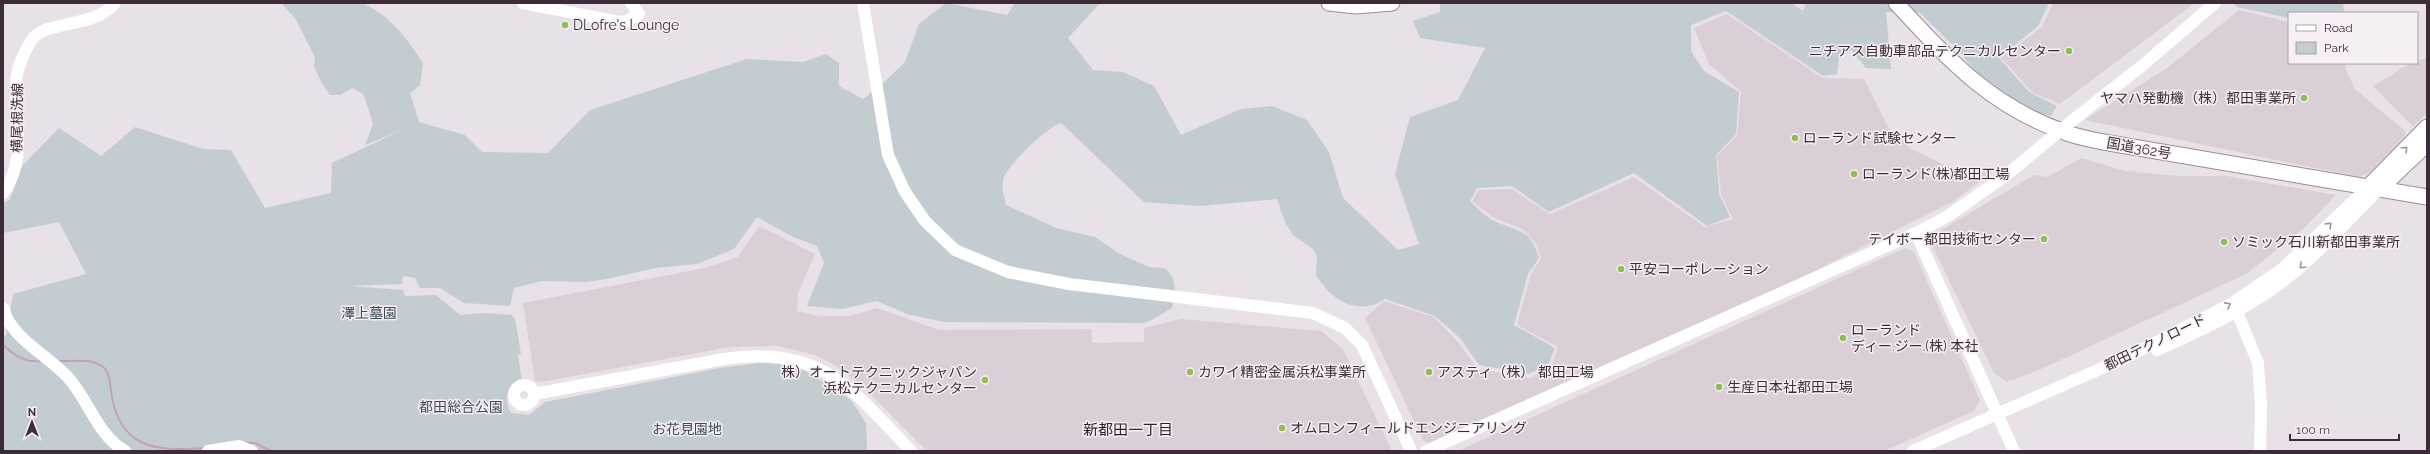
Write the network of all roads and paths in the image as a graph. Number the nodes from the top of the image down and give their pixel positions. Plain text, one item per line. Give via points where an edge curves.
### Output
1 (114, 3) edge
2 (523, 3) edge
3 (631, 3) edge
4 (864, 3) edge
5 (1328, 3) edge
6 (1392, 3) edge
7 (1896, 3) edge
8 (2215, 3) edge
9 (2427, 127) edge
10 (2427, 144) edge
11 (2373, 188) junction
12 (3, 193) edge
13 (2427, 197) edge
14 (1916, 233) junction
15 (3, 308) edge
16 (2237, 312) junction
17 (534, 394) dead end
18 (1999, 417) junction
19 (125, 451) edge
20 (208, 451) edge
21 (252, 451) edge
22 (911, 451) edge
23 (1411, 451) edge
24 (1426, 451) edge
25 (1913, 451) edge
26 (1933, 451) edge
27 (2014, 451) edge
28 (2260, 451) edge

1 - 12 street, 横尾根洗線 via 110,8 86,21 46,29 32,39 16,82 18,153 14,172
2 - 3 street via 619,22 627,21 639,14
4 - 23 street via 888,155 905,192 925,221 955,250 1008,272 1069,284 1313,313 1328,318 1345,328 1362,345
5 - 6 highway via 1356,6
7 - 11 highway, 国道362号 via 1965,75 1989,94 2028,117 2068,134
8 - 14 street, bridge via 2144,65 2005,176 1948,216
11 -> 9 highway
10 - 11 highway
11 - 13 highway, 国道362号
11 -> 16 street, 都田テクノロード via 2328,243 2296,271
18 -> 11 street, 都田テクノロード via 2125,358 2231,304 2282,269
14 - 18 street
14 - 24 street
15 - 19 street via 7,320 17,334 63,372 76,387 107,437
16 - 18 street, 都田テクノロード
16 - 28 street via 2258,363 2261,404
17 - 22 street via 724,358 750,355 783,357 815,366 836,377 863,400
18 - 25 street, 都田テクノロード
18 - 26 street, 都田テクノロード
18 - 27 street
20 - 21 street via 239,446

